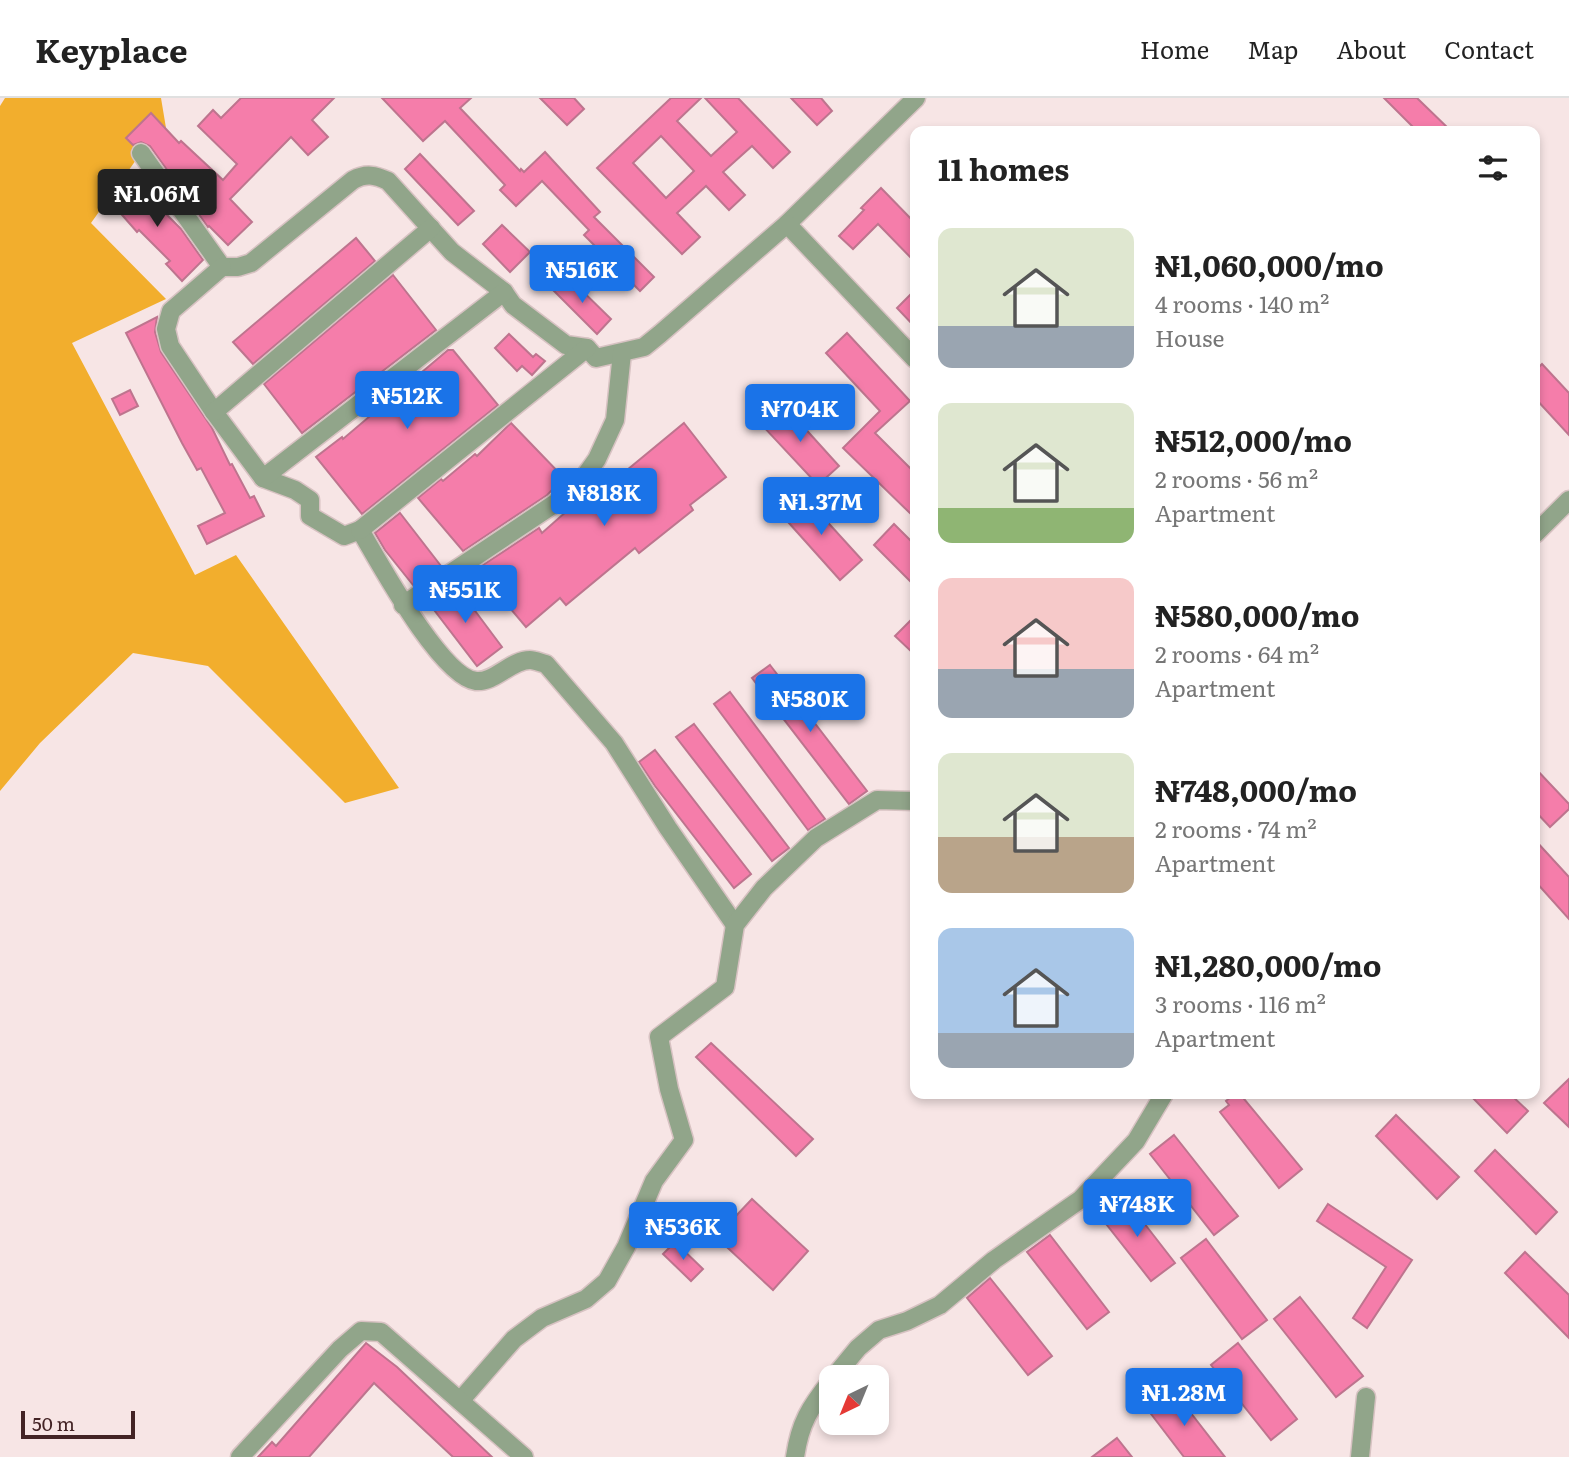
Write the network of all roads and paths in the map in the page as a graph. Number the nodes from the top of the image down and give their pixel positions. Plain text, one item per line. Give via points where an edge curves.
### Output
1 (916, 98) edge
2 (141, 153) dead end
3 (787, 224) junction
4 (431, 228) junction
5 (222, 267) junction
6 (503, 292) junction
7 (587, 348) junction
8 (622, 353) junction
9 (910, 354) edge
10 (214, 412) junction
11 (263, 478) junction
12 (1569, 500) edge
13 (1540, 529) edge
14 (360, 530) junction
15 (404, 605) junction
16 (910, 800) edge
17 (735, 925) junction
18 (1161, 1099) edge
19 (845, 1365) edge
20 (819, 1396) edge
21 (1366, 1397) dead end
22 (460, 1401) junction
23 (516, 1454) edge
24 (240, 1457) edge
25 (795, 1457) edge
26 (1360, 1457) edge

1 - 3 street
2 - 5 street
3 - 8 street via 644,347
3 - 9 street
4 - 5 street via 388,181 363,174 251,262
4 - 6 street via 452,252
4 - 10 street
5 - 10 street via 171,311 166,329 170,345
6 - 7 street via 513,305 566,345
6 - 11 street
7 - 8 street via 596,358
7 - 14 street
8 - 15 street via 615,421 575,490
10 - 11 street
11 - 14 street via 310,500 310,516 344,536
12 - 13 street
14 - 15 street
15 - 17 street via 453,670 465,679 480,682 530,660 546,664 614,743
16 - 17 street via 877,800 816,838 764,888
17 - 22 street via 725,987 659,1037 684,1140 653,1181 607,1281 586,1299 542,1318 514,1339
18 - 19 street via 1136,1141 1081,1199 994,1260 940,1305 879,1329
20 - 25 street via 808,1410
21 - 26 street
22 - 23 street
22 - 24 street via 381,1332 361,1331

